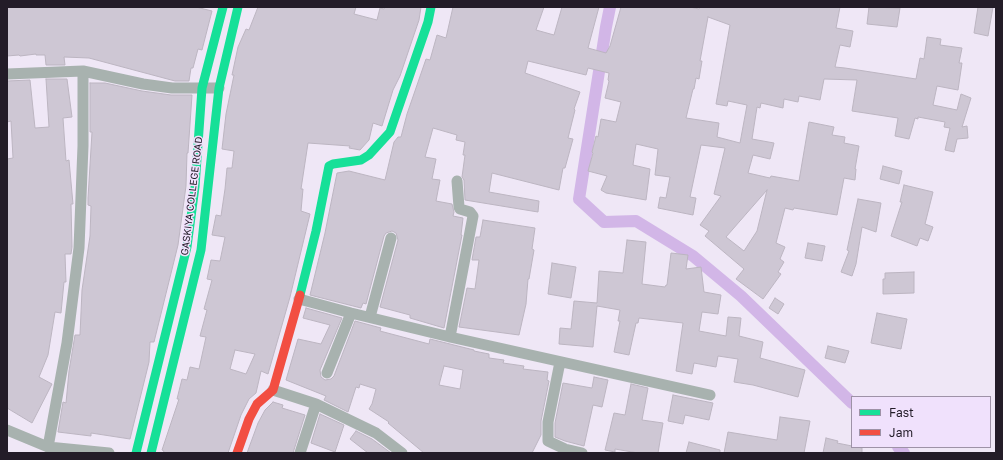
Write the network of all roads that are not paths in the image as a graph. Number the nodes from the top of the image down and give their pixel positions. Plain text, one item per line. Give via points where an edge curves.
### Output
1 (223, 7) edge
2 (238, 7) edge
3 (431, 7) edge
4 (83, 72) junction
5 (7, 74) edge
6 (202, 88) junction
7 (219, 88) junction
8 (457, 181) dead end
9 (391, 238) dead end
10 (299, 299) junction
11 (351, 313) junction
12 (370, 318) junction
13 (450, 337) junction
14 (560, 362) junction
15 (327, 373) dead end
16 (273, 390) junction
17 (710, 395) dead end
18 (316, 404) junction
19 (7, 430) edge
20 (48, 447) junction
21 (109, 453) edge
22 (136, 453) edge
23 (151, 453) edge
24 (237, 453) edge
25 (300, 453) edge
26 (402, 453) edge
27 (582, 453) edge

1 - 6 main road, GASKIYA COLLEGE ROAD
2 - 7 main road, GASKIYA COLLEGE ROAD
3 - 10 main road via 390,132 361,160 329,166
4 - 5 street
4 - 6 street via 172,88
4 - 20 street via 79,248 67,343
6 - 7 street
6 - 22 main road, GASKIYA COLLEGE ROAD via 195,186 187,248
7 - 23 main road, GASKIYA COLLEGE ROAD via 201,250
8 - 13 street via 460,209 470,212 473,216
9 - 12 street
10 - 11 street
10 - 16 main road
11 - 12 street
11 - 15 street
12 - 13 street
13 - 14 street
14 - 17 street
14 - 27 street via 548,422 548,441 565,450
16 - 18 street
16 - 24 main road via 258,404 249,419
18 - 25 street
18 - 26 street via 376,433
19 - 20 street
20 - 21 street

